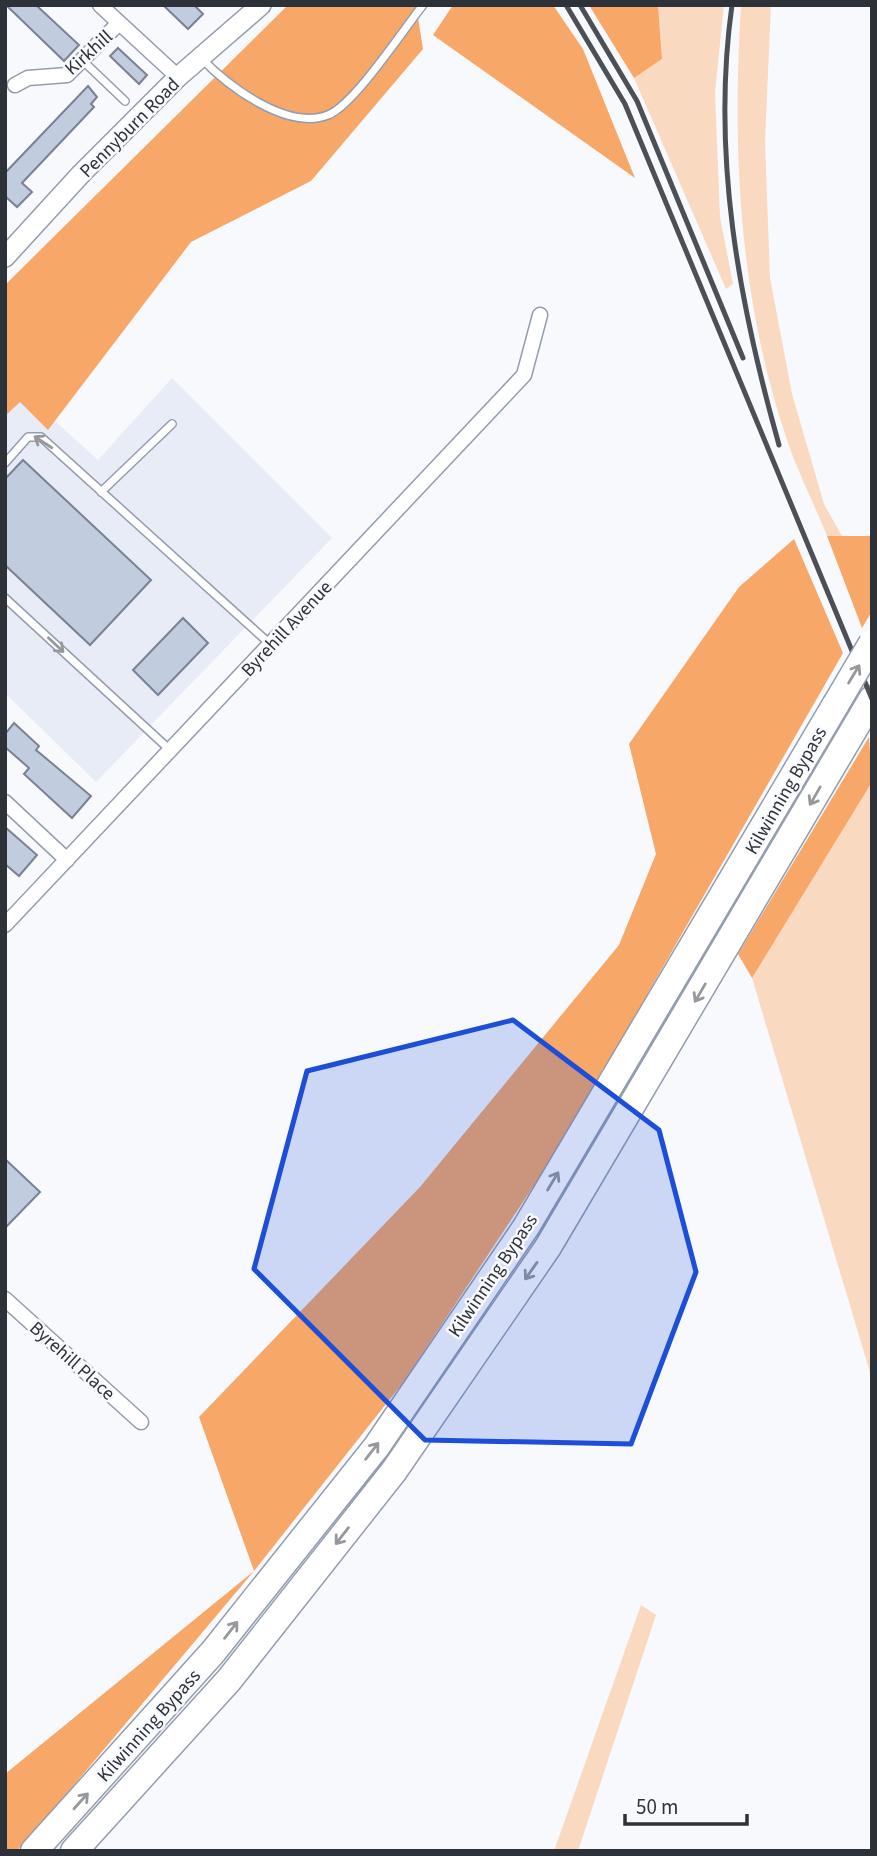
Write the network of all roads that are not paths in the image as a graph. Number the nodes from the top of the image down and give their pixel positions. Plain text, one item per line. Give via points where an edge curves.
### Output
1 (100, 5) edge
2 (261, 5) edge
3 (423, 5) edge
4 (119, 23) junction
5 (200, 58) junction
6 (82, 60) junction
7 (178, 78) junction
8 (15, 85) dead end
9 (125, 101) dead end
10 (5, 257) edge
11 (540, 315) dead end
12 (172, 424) dead end
13 (5, 463) edge
14 (101, 492) junction
15 (5, 598) edge
16 (872, 643) edge
17 (270, 645) junction
18 (872, 699) edge
19 (170, 750) junction
20 (5, 802) edge
21 (67, 860) junction
22 (5, 925) edge
23 (5, 1298) edge
24 (141, 1422) dead end
25 (34, 1851) edge
26 (74, 1851) edge

1 - 4 street
2 - 5 street, Pennyburn Road
3 - 5 lane via 346,102 330,115 315,118 271,111
4 - 6 street, Kirkhill
4 - 7 street
5 - 7 street, Pennyburn Road
6 - 8 street, Kirkhill via 64,76 28,78
6 - 9 lane
7 - 10 street, Pennyburn Road
11 - 17 street, Byrehill Avenue via 524,375
12 - 14 lane
14 -> 13 lane via 36,435 28,437
14 - 17 lane
15 -> 19 lane
25 -> 16 highway, Kilwinning Bypass, bridge via 213,1652 377,1446 526,1227
17 - 19 street, Byrehill Avenue
18 -> 26 highway, Kilwinning Bypass via 548,1247 394,1471 229,1679
19 - 21 street, Byrehill Avenue
20 - 21 street
21 - 22 street, Byrehill Avenue
23 - 24 street, Byrehill Place

